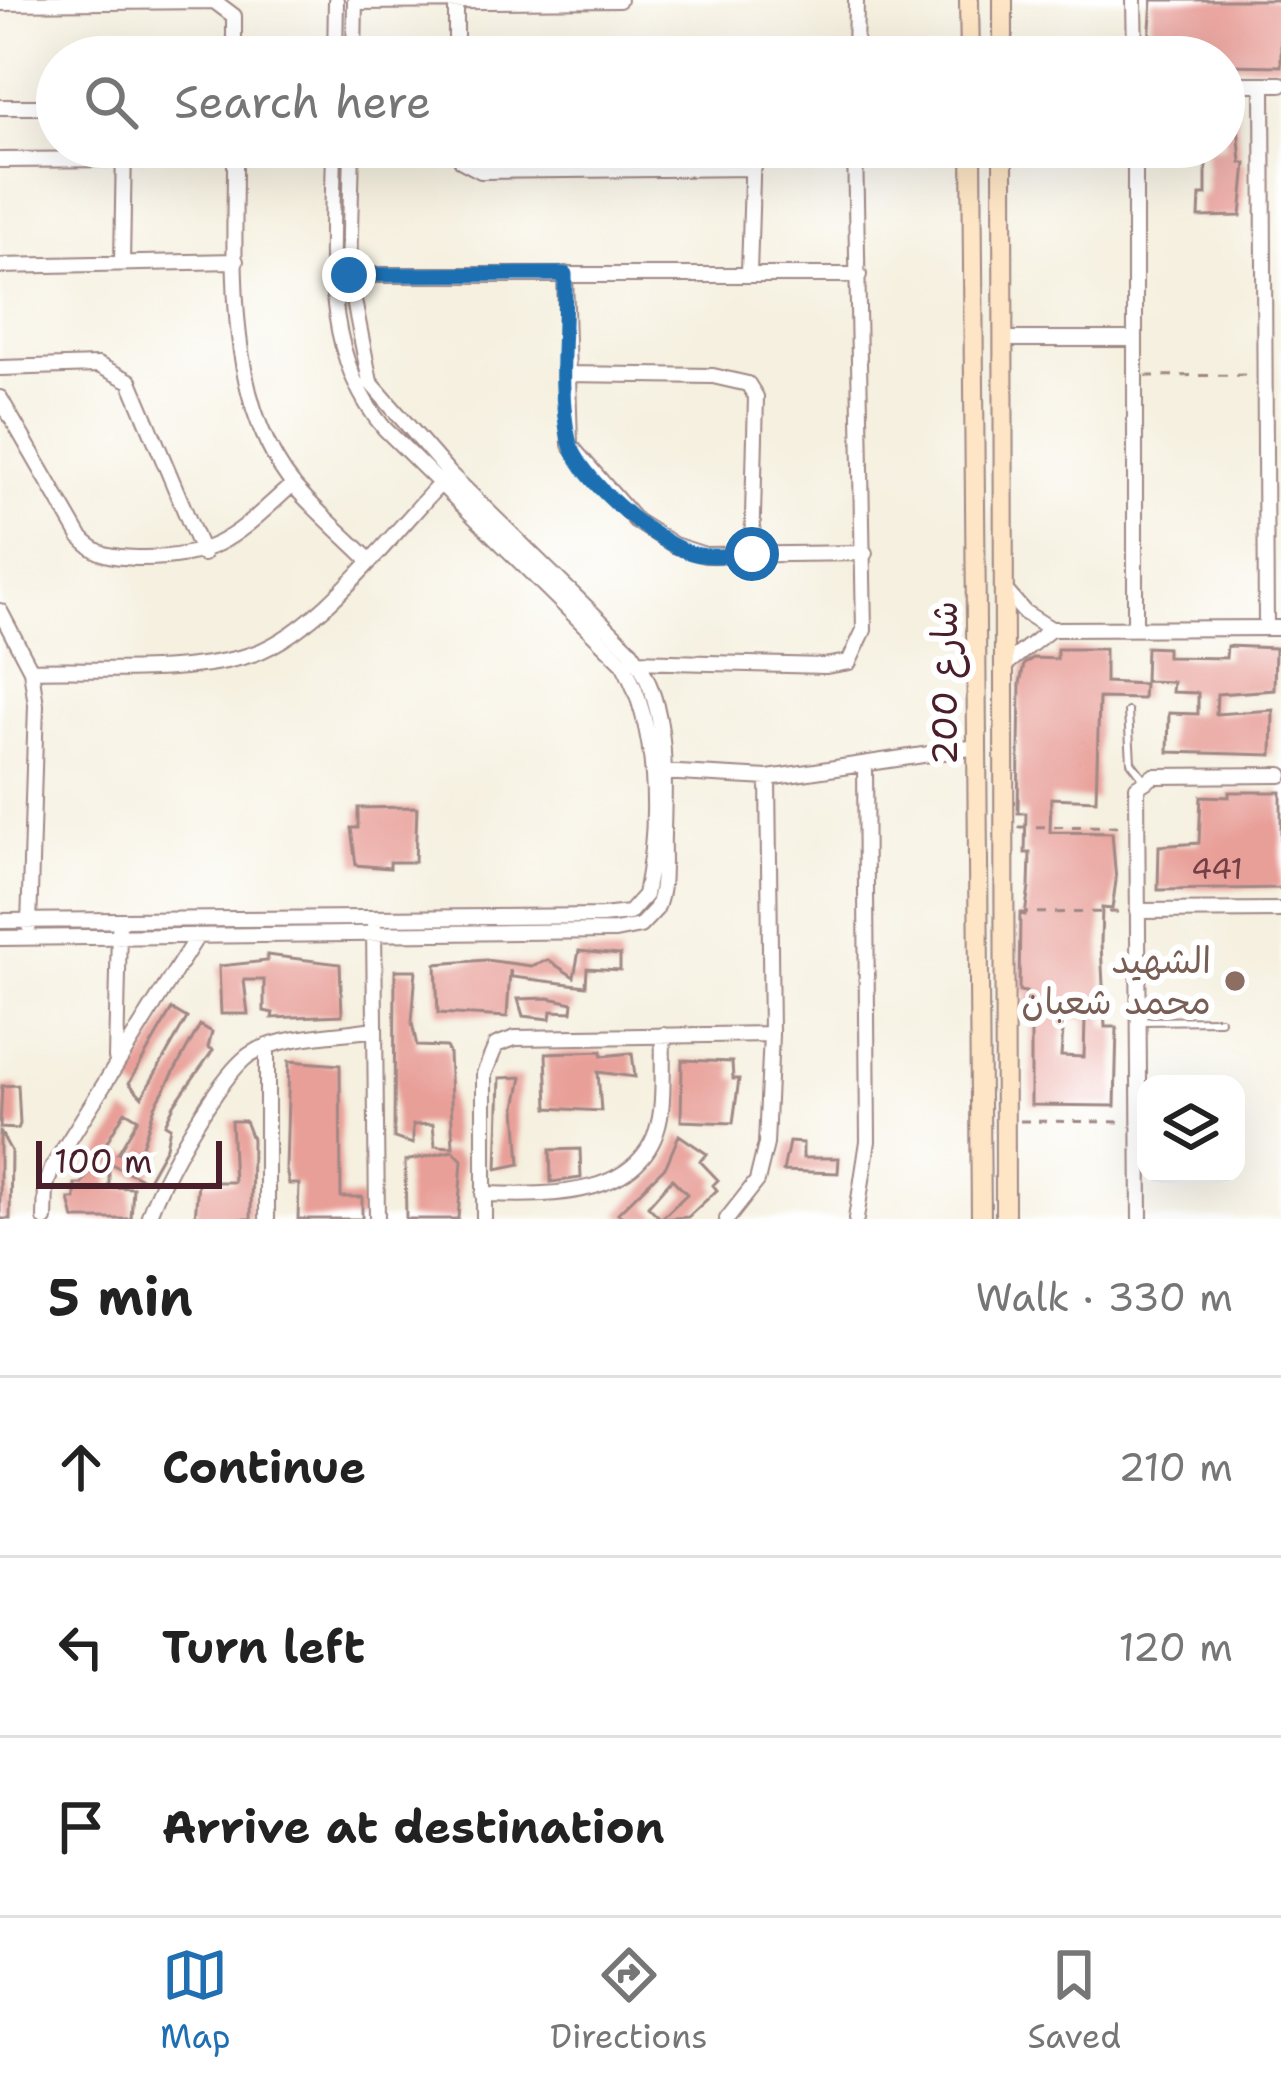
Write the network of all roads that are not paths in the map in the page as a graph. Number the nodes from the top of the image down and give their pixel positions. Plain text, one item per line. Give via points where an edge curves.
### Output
1 (336, 0) edge
2 (619, 0) edge
3 (856, 0) edge
4 (969, 0) edge
5 (1003, 0) edge
6 (1135, 0) edge
7 (355, 1) edge
8 (456, 2) edge
9 (0, 3) edge
10 (234, 36) edge
11 (335, 36) edge
12 (354, 36) edge
13 (456, 36) edge
14 (855, 36) edge
15 (970, 36) edge
16 (1003, 36) edge
17 (1135, 36) edge
18 (1245, 84) edge
19 (1263, 84) junction
20 (1281, 84) edge
21 (0, 107) edge
22 (36, 107) edge
23 (36, 158) edge
24 (0, 160) edge
25 (124, 168) edge
26 (235, 168) edge
27 (335, 168) edge
28 (350, 168) edge
29 (475, 168) edge
30 (754, 168) joint
31 (856, 168) edge
32 (972, 168) edge
33 (1003, 168) edge
34 (1135, 168) edge
35 (1264, 256) junction
36 (1281, 256) edge
37 (236, 261) junction
38 (122, 262) junction
39 (0, 266) edge
40 (748, 273) junction
41 (565, 274) junction
42 (341, 275) junction
43 (859, 275) junction
44 (1004, 339) junction
45 (1135, 339) junction
46 (0, 368) edge
47 (566, 374) junction
48 (0, 398) edge
49 (444, 480) junction
50 (293, 484) junction
51 (1004, 503) junction
52 (977, 504) junction
53 (865, 553) junction
54 (203, 554) junction
55 (752, 554) junction
56 (368, 558) junction
57 (1004, 589) junction
58 (0, 611) edge
59 (1135, 628) junction
60 (1273, 628) edge
61 (1051, 629) junction
62 (630, 662) junction
63 (1004, 666) junction
64 (31, 670) junction
65 (1128, 712) dead end
66 (977, 747) junction
67 (865, 765) junction
68 (658, 772) junction
69 (1281, 775) edge
70 (768, 778) junction
71 (1144, 779) junction
72 (1005, 888) junction
73 (978, 890) junction
74 (1281, 910) edge
75 (1137, 911) junction
76 (119, 919) junction
77 (28, 920) junction
78 (0, 921) edge
79 (374, 928) junction
80 (28, 937) junction
81 (119, 937) junction
82 (0, 938) edge
83 (196, 938) junction
84 (1220, 1020) dead end
85 (1138, 1021) junction
86 (375, 1029) junction
87 (663, 1034) junction
88 (771, 1034) junction
89 (267, 1046) junction
90 (116, 1063) junction
91 (484, 1194) junction
92 (45, 1219) edge
93 (148, 1219) edge
94 (267, 1219) edge
95 (377, 1219) edge
96 (484, 1219) edge
97 (727, 1219) edge
98 (856, 1219) edge
99 (981, 1219) edge
100 (1006, 1219) edge
101 (1140, 1219) edge

1 - 11 street
2 - 8 street
3 - 14 street
4 - 15 street
5 - 16 street
6 - 17 street
7 - 8 street
7 - 12 street
8 - 13 street
9 - 10 street via 214,1 234,16
18 - 19 street
19 - 20 street
19 - 35 street
21 - 22 street
23 - 24 street
25 - 38 street
26 - 37 street
27 - 42 street
28 - 42 street
29 - 30 street
30 - 40 street
31 - 43 street
32 - 52 street, شارع 200
33 - 44 street, شارع 200
34 - 45 street
35 - 36 street
35 - 60 street
37 - 38 street
37 - 50 street via 249,385
38 - 39 street
40 - 41 street
40 - 43 street
41 - 42 street
41 - 47 street
42 - 49 street via 370,382
43 - 53 street
44 - 45 street
44 - 51 street, شارع 200
45 - 59 street
46 - 54 street via 98,365 130,381
47 - 55 street via 570,445 636,520 689,552
47 - 55 street via 713,376 748,384 756,397
48 - 54 street via 93,551
49 - 56 street
49 - 62 street
50 - 54 street
50 - 56 street
51 - 52 street
51 - 57 street, شارع 200
52 - 66 street, شارع 200
53 - 55 street
53 - 62 street via 864,630 849,662
56 - 64 street via 298,628 244,657
57 - 61 street
57 - 63 street, شارع 200
58 - 64 street
59 - 60 street
59 - 61 street
61 - 63 street
62 - 68 street via 656,702
63 - 72 street, شارع 200
64 - 77 street
65 - 71 lane via 1131,762
66 - 67 street
66 - 73 street, شارع 200
67 - 70 street
67 - 98 street via 868,1141
68 - 70 street
68 - 79 street via 660,900 640,926
69 - 71 street
70 - 88 street
71 - 75 street via 1136,793
72 - 73 street
72 - 100 street, شارع 200
73 - 99 street, شارع 200
74 - 75 street
75 - 85 street
76 - 77 street
76 - 79 street
76 - 81 street
77 - 78 street
77 - 80 street
79 - 83 street
79 - 86 street
80 - 81 street
80 - 82 street
81 - 83 street
81 - 90 street
83 - 90 street
84 - 85 lane
85 - 101 street
86 - 89 street
86 - 95 street
87 - 88 street
87 - 91 street via 662,1112 629,1168 565,1196
87 - 91 street via 496,1045 484,1074
88 - 97 street via 762,1164
89 - 93 street via 232,1070
89 - 94 street
90 - 92 street via 48,1177
91 - 96 street

